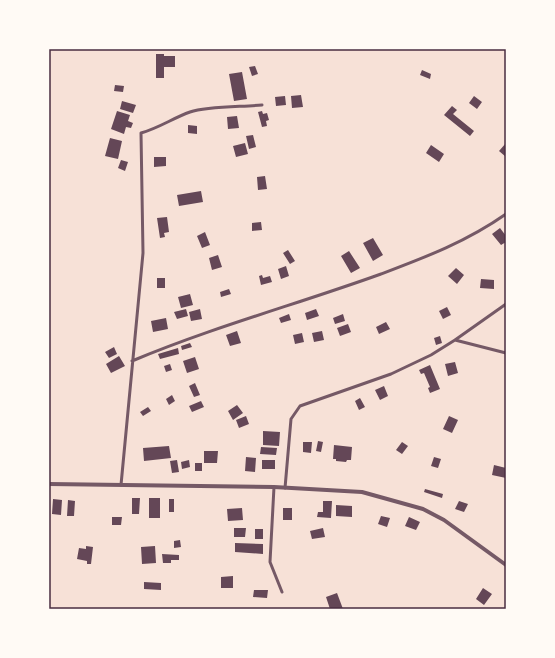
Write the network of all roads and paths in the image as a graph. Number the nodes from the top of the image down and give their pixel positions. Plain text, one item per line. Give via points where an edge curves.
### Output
1 (262, 105) dead end
2 (506, 214) edge
3 (506, 304) edge
4 (455, 340) junction
5 (506, 353) edge
6 (132, 361) junction
7 (49, 484) edge
8 (121, 485) junction
9 (274, 487) junction
10 (284, 488) junction
11 (506, 565) edge
12 (282, 592) dead end

1 - 6 street via 191,112 141,133 143,253
2 - 6 street via 485,229 438,252
3 - 4 street
4 - 5 street
4 - 10 street via 391,374 300,406 291,419
6 - 8 street
7 - 8 street
8 - 9 street
9 - 10 street
9 - 12 street via 270,562
10 - 11 street via 362,492 423,509 451,525

